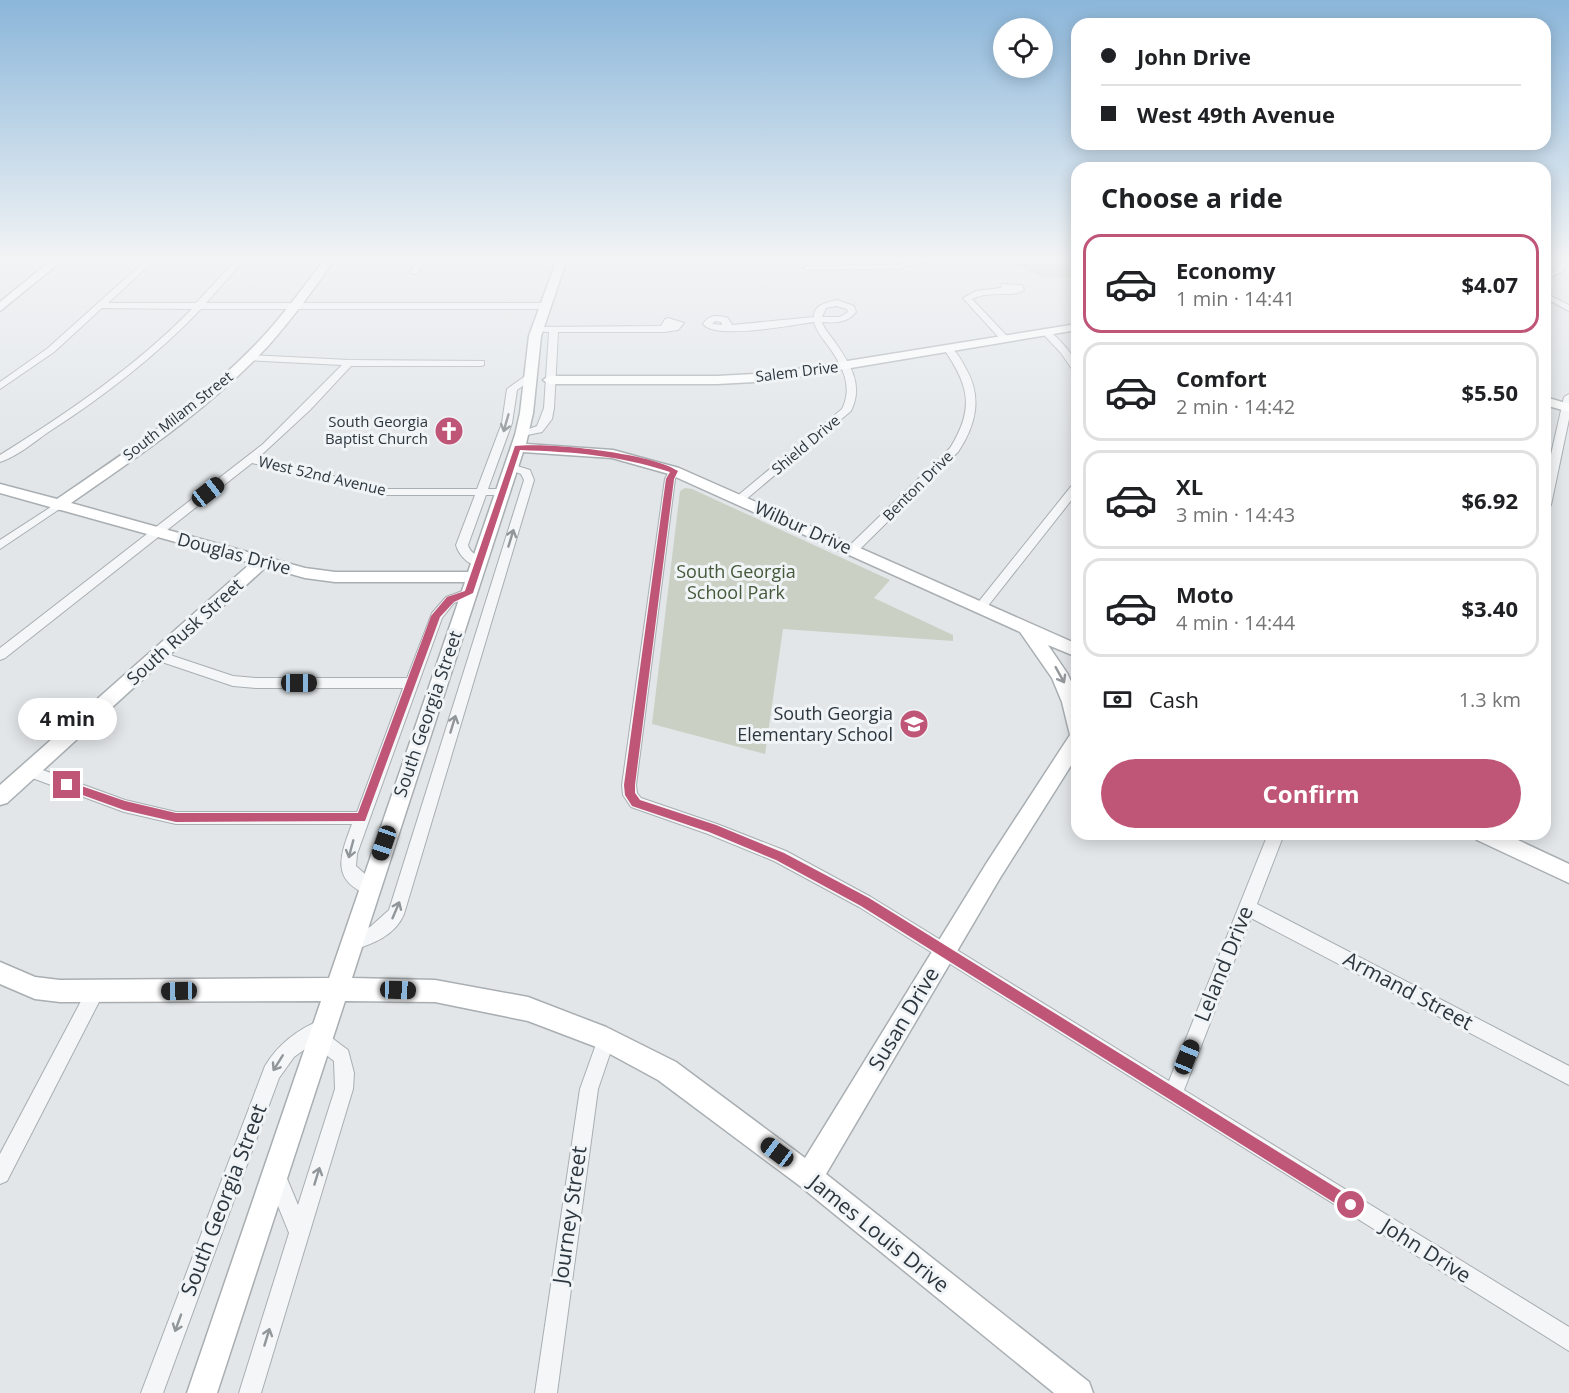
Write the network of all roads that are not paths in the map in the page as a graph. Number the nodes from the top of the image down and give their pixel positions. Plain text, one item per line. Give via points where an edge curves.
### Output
1 (82, 324) edge
2 (181, 324) edge
3 (278, 324) edge
4 (545, 324) edge
5 (777, 324) edge
6 (818, 324) edge
7 (991, 324) edge
8 (664, 328) dead end
9 (727, 328) dead end
10 (1071, 328) edge
11 (545, 329) junction
12 (1046, 332) junction
13 (1005, 339) junction
14 (947, 348) junction
15 (249, 358) junction
16 (1071, 361) edge
17 (349, 363) junction
18 (481, 363) dead end
19 (845, 366) junction
20 (540, 378) junction
21 (0, 386) edge
22 (1551, 402) edge
23 (1568, 404) edge
24 (517, 450) junction
25 (0, 459) edge
26 (250, 459) junction
27 (674, 471) junction
28 (1551, 479) edge
29 (0, 489) edge
30 (482, 492) junction
31 (502, 492) junction
32 (1071, 494) edge
33 (740, 499) junction
34 (57, 506) junction
35 (158, 533) junction
36 (0, 545) edge
37 (852, 550) junction
38 (262, 562) junction
39 (474, 578) junction
40 (980, 608) junction
41 (1024, 628) junction
42 (1071, 648) edge
43 (0, 655) edge
44 (158, 656) junction
45 (411, 683) junction
46 (1071, 702) edge
47 (1071, 750) edge
48 (29, 771) junction
49 (0, 797) edge
50 (361, 818) junction
51 (1274, 840) edge
52 (1497, 840) edge
53 (1569, 874) edge
54 (369, 888) junction
55 (1247, 907) junction
56 (351, 943) junction
57 (945, 951) junction
58 (2, 978) edge
59 (336, 990) junction
60 (95, 992) junction
61 (321, 1034) junction
62 (606, 1039) junction
63 (1569, 1076) edge
64 (1173, 1094) junction
65 (275, 1173) junction
66 (0, 1174) edge
67 (809, 1177) junction
68 (299, 1232) junction
69 (1569, 1340) edge
70 (152, 1393) edge
71 (202, 1393) edge
72 (250, 1393) edge
73 (546, 1393) edge
74 (1078, 1393) edge

1 - 21 street
2 - 25 street via 131,369
3 - 15 street, South Milam Street
4 - 11 street, South Georgia Street
5 - 9 street, Shield Drive
6 - 19 street, Shield Drive
7 - 13 street
8 - 11 street
10 - 12 street, Salem Drive
11 - 20 street, South Georgia Street
12 - 13 street, Salem Drive
12 - 16 street
13 - 14 street, Salem Drive
14 - 19 street, Salem Drive
14 - 37 street, Benton Drive via 963,368 972,395 970,422 964,436
15 - 17 street
15 - 34 street, South Milam Street via 170,426
17 - 18 street
17 - 26 street via 307,408
19 - 20 street, Salem Drive via 746,379
19 - 33 street, Shield Drive via 855,389 846,411
20 - 24 street, South Georgia Street via 531,394
20 -> 30 street via 512,389 507,423
22 - 23 street
23 - 28 street
24 - 27 street, Wilbur Drive via 590,450
24 - 31 street, South Georgia Street
56 -> 24 street via 374,936 396,914 529,480
26 - 30 street, West 52nd Avenue via 386,492
26 - 35 street
27 - 33 street, Wilbur Drive
27 - 57 street, John Drive via 630,795 636,803 780,856
29 - 34 street, Douglas Drive
30 - 31 street, West 52nd Avenue
30 - 39 street via 462,545
31 - 39 street, South Georgia Street
32 - 40 street
33 - 37 street, Wilbur Drive
34 - 35 street, Douglas Drive
34 - 36 street, South Milam Street
35 - 38 street, Douglas Drive
35 - 43 street
37 - 40 street, Wilbur Drive
38 - 39 street, Douglas Drive via 335,577
38 - 44 street, South Rusk Street
39 - 45 street via 436,616
39 - 54 street, South Georgia Street
40 - 41 street, Wilbur Drive
41 - 42 street, Wilbur Drive
41 -> 46 street via 1062,678
44 - 45 street via 233,681 256,684
44 - 48 street, South Rusk Street
45 - 50 street
47 - 57 street, Susan Drive
48 - 49 street, South Rusk Street
48 - 50 street via 124,806 176,818
50 -> 54 street via 348,867
51 - 55 street, Leland Drive
52 - 53 street
54 - 56 street, South Georgia Street
55 - 63 street, Armand Street
55 - 64 street, Leland Drive
56 - 59 street, South Georgia Street
57 - 64 street, John Drive
57 - 67 street, Susan Drive
58 - 60 street, James Louis Drive via 60,992
59 - 60 street, James Louis Drive
59 - 61 street, South Georgia Street
59 - 62 street, James Louis Drive via 435,991 477,998 528,1009
60 - 66 street
61 - 65 street, South Georgia Street
68 -> 61 street via 344,1081 342,1056
61 -> 70 street, South Georgia Street via 296,1041 279,1058
62 - 67 street, James Louis Drive via 667,1071
62 - 73 street, Journey Street via 589,1089
64 - 69 street, John Drive
65 - 68 street
65 - 71 street, South Georgia Street
67 - 74 street, James Louis Drive
72 -> 68 street

